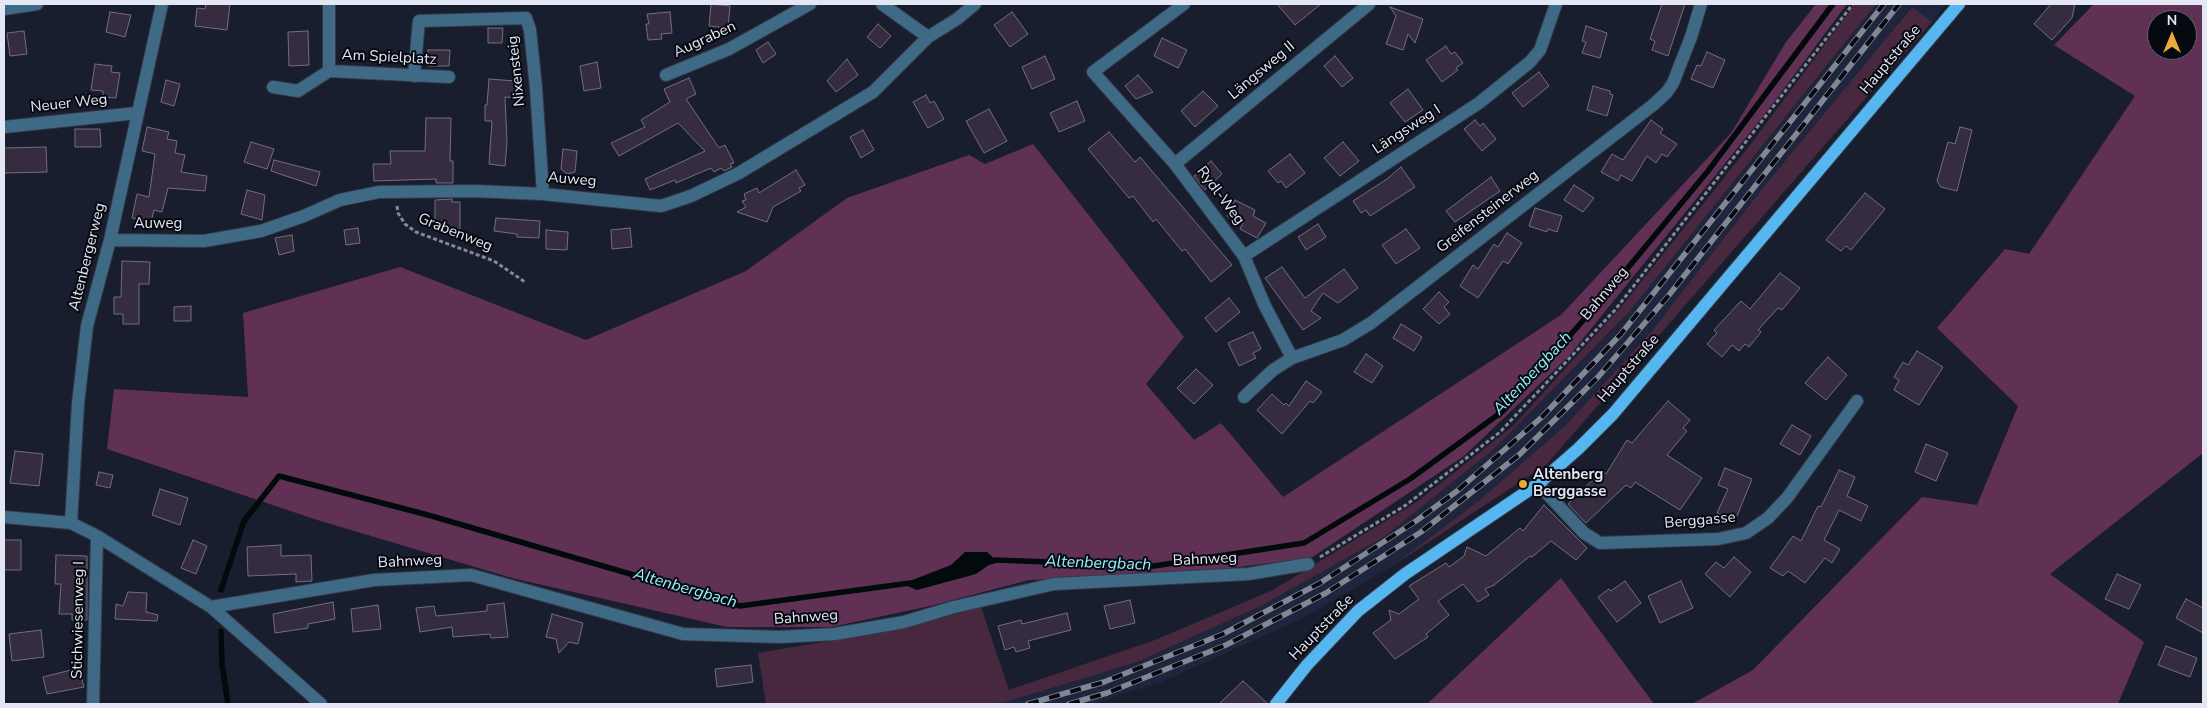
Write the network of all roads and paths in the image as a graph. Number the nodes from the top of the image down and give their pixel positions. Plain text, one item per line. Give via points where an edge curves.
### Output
1 (37, 4) edge
2 (162, 4) edge
3 (329, 4) edge
4 (810, 4) edge
5 (882, 4) edge
6 (975, 4) edge
7 (1184, 4) edge
8 (1369, 4) edge
9 (1556, 4) edge
10 (1701, 4) edge
11 (1853, 4) edge
12 (1959, 4) edge
13 (4, 10) edge
14 (928, 37) junction
15 (329, 71) junction
16 (666, 75) dead end
17 (414, 76) junction
18 (449, 77) dead end
19 (273, 87) dead end
20 (137, 113) junction
21 (4, 127) edge
22 (1175, 164) junction
23 (395, 192) junction
24 (543, 194) junction
25 (110, 240) junction
26 (1244, 256) junction
27 (525, 282) dead end
28 (1292, 358) junction
29 (1244, 397) dead end
30 (1857, 401) dead end
31 (1538, 484) junction
32 (4, 517) edge
33 (71, 523) junction
34 (97, 536) junction
35 (1308, 564) joint
36 (211, 607) junction
37 (93, 704) edge
38 (321, 704) edge
39 (1276, 704) edge

1 - 13 street
2 - 20 street, Altenbergerweg
3 - 15 street, Am Spielplatz
4 - 16 street, Augraben via 729,49
5 - 14 street
6 - 14 street, Auweg
7 - 22 street, Rydl-Weg via 1093,72
8 - 22 street, Längsweg II
9 - 26 street, Längsweg I via 1540,50 1523,68 1479,103
10 - 28 street, Greifensteinerweg via 1673,83 1653,105 1371,323 1343,340
11 - 35 path, Bahnweg via 1615,310 1500,432 1406,505
12 - 31 main road, Hauptstraße via 1613,414
14 - 24 street, Auweg via 873,92 739,173 691,196 660,206
15 - 17 street, Am Spielplatz
15 - 19 street, Am Spielplatz via 298,91
17 - 18 street, Am Spielplatz
17 - 24 street, Nixensteig via 419,21 526,18 536,88
20 - 21 street, Neuer Weg
20 - 25 street, Altenbergerweg
22 - 26 street, Rydl-Weg
23 - 24 street, Auweg
23 - 25 street, Auweg via 352,196 260,231 204,241
23 - 27 path, Grabenweg via 398,213 416,232 494,261
25 - 33 street, Altenbergerweg via 87,326 78,404
26 - 28 street, Rydl-Weg
28 - 29 street, Greifensteinerweg via 1273,370
30 - 31 street, Berggasse via 1787,498 1768,518 1746,533 1718,539 1600,543 1584,533
31 - 39 main road, Hauptstraße via 1405,574 1358,611 1307,665
32 - 33 street
33 - 34 street
34 - 36 street
34 - 37 street, Stichwiesenweg I
35 - 36 street, Bahnweg via 1248,574 1054,584 904,622 835,634 779,637 683,634 471,575 374,580
36 - 38 street

